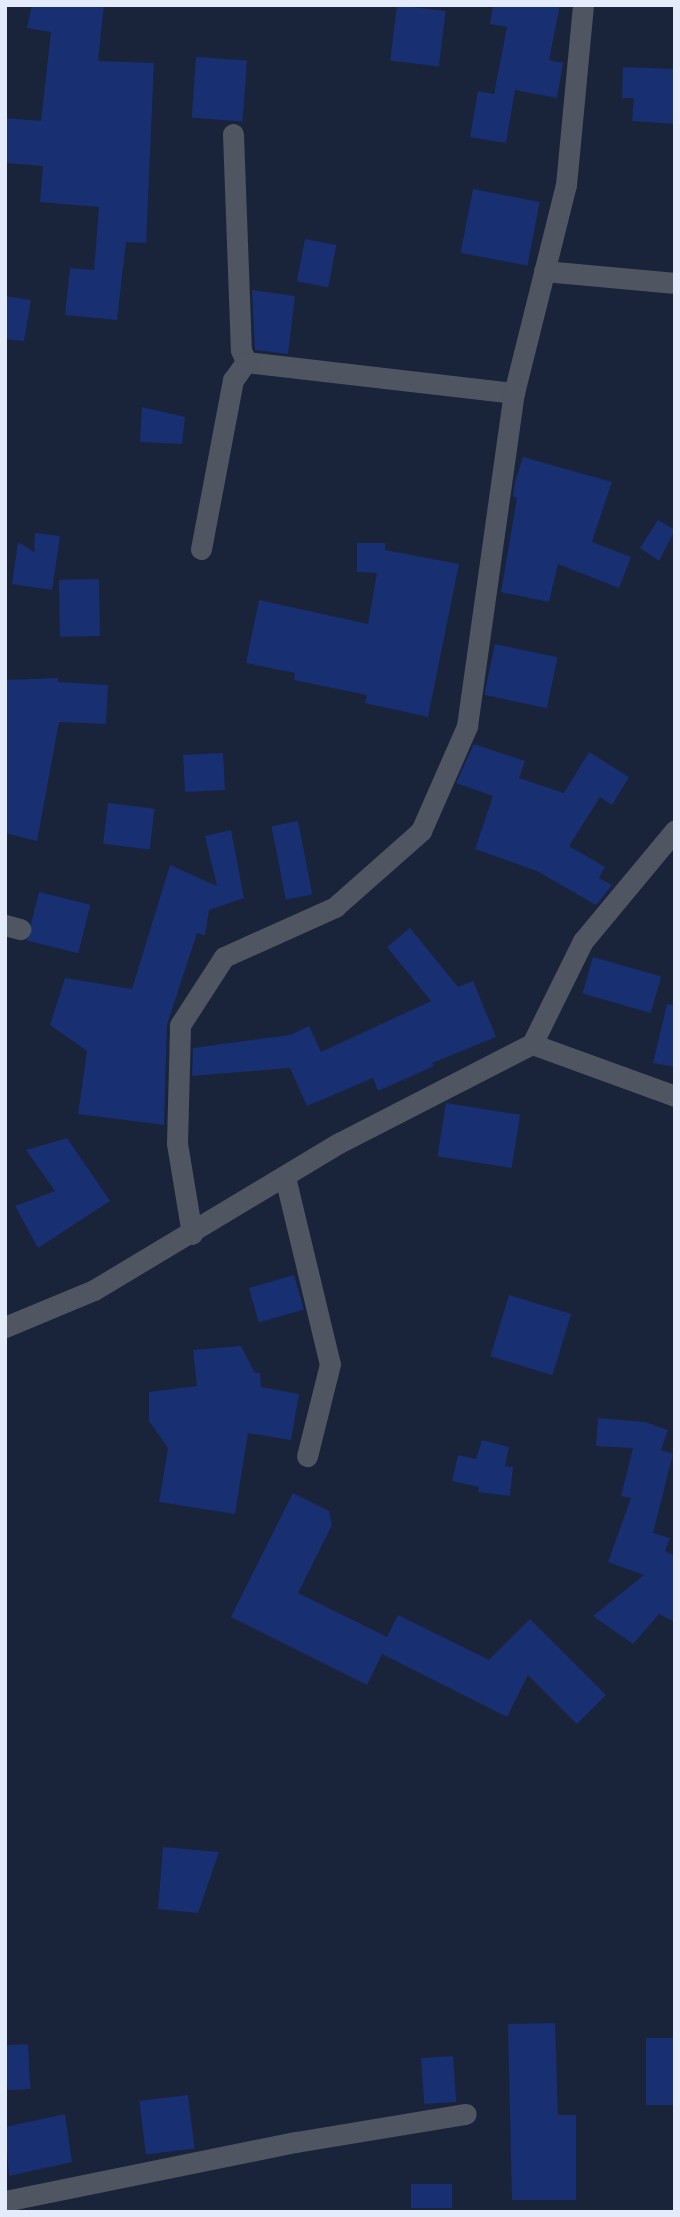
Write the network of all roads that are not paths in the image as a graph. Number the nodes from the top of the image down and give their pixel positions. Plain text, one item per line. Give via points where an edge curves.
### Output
1 (583, 5) edge
2 (233, 134) dead end
3 (544, 271) junction
4 (675, 284) edge
5 (246, 362) junction
6 (514, 393) junction
7 (201, 550) dead end
8 (675, 830) edge
9 (532, 1044) junction
10 (675, 1096) edge
11 (285, 1177) junction
12 (192, 1234) junction
13 (5, 1327) edge
14 (307, 1456) dead end
15 (466, 2114) dead end
16 (5, 2201) edge

1 - 3 street via 566,185
2 - 5 street via 241,350
3 - 4 street
3 - 6 street
5 - 6 street
5 - 7 street via 233,380
6 - 12 street via 467,726 421,831 335,907 224,957 180,1025 177,1143
8 - 9 street via 583,941
9 - 10 street
9 - 11 street via 339,1143
11 - 12 street
11 - 14 street via 330,1364
12 - 13 street via 94,1290
15 - 16 street via 296,2142

